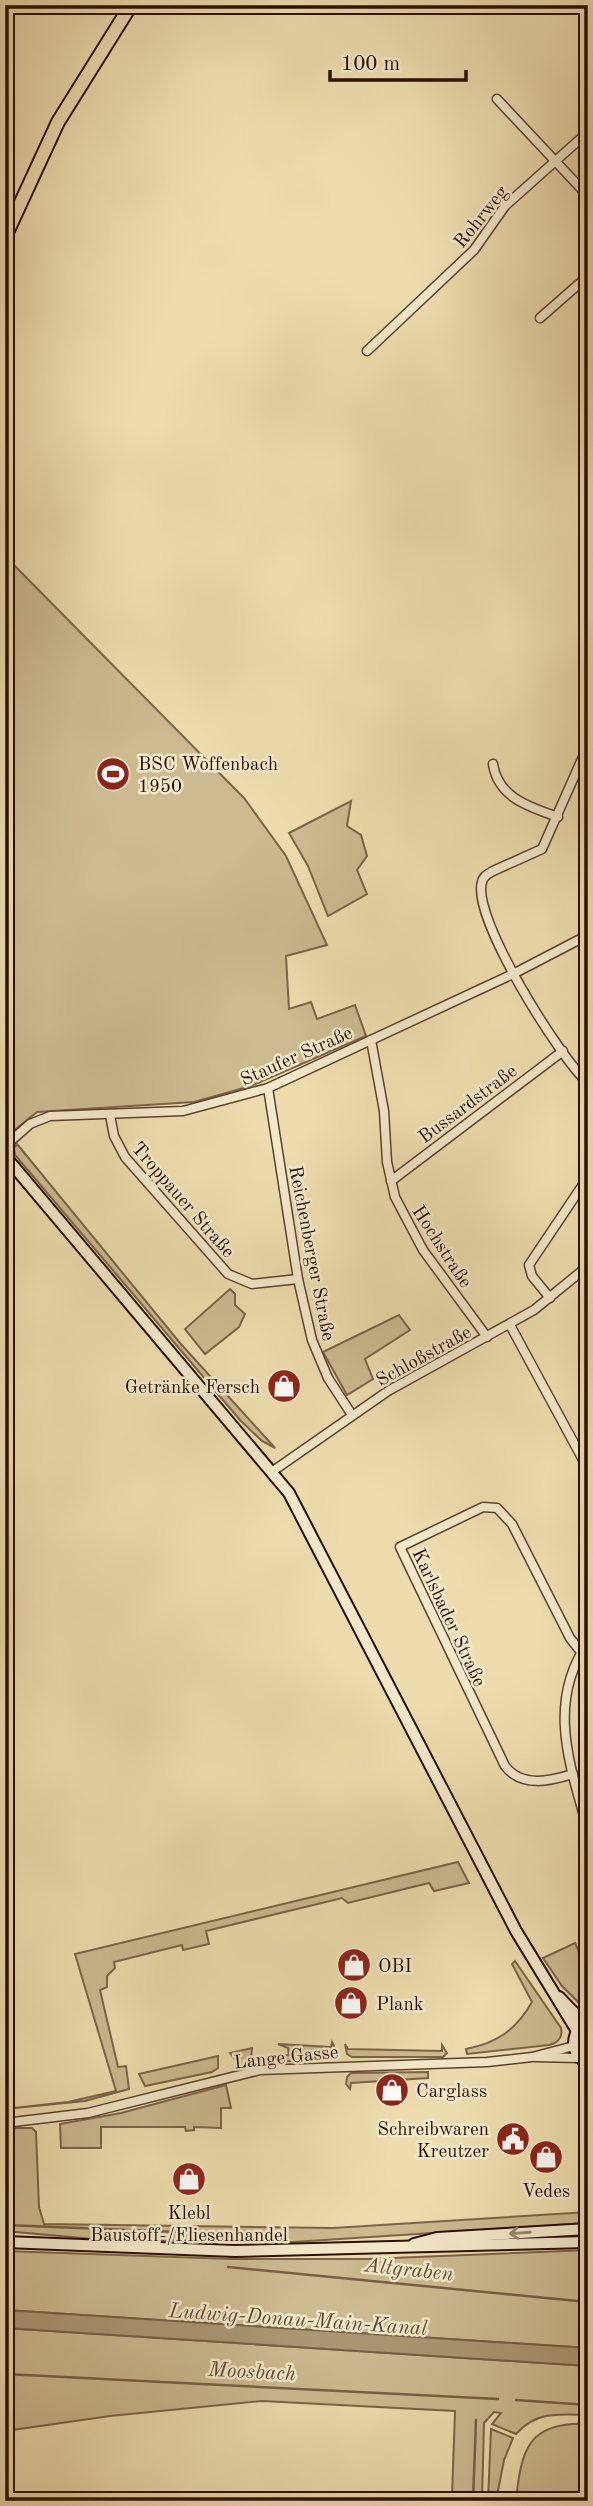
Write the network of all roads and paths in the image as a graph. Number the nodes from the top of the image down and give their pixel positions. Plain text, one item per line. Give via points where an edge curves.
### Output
1 (131, 5) edge
2 (498, 99) dead end
3 (588, 132) edge
4 (555, 161) junction
5 (588, 196) edge
6 (5, 237) edge
7 (588, 276) edge
8 (540, 318) dead end
9 (368, 351) dead end
10 (586, 750) edge
11 (493, 764) dead end
12 (558, 817) junction
13 (588, 935) edge
14 (515, 973) junction
15 (371, 1040) junction
16 (562, 1051) junction
17 (588, 1083) edge
18 (268, 1088) junction
19 (110, 1115) junction
20 (5, 1146) edge
21 (5, 1157) edge
22 (588, 1177) edge
23 (391, 1181) junction
24 (588, 1267) edge
25 (298, 1279) junction
26 (551, 1298) junction
27 (510, 1325) junction
28 (487, 1337) junction
29 (352, 1415) junction
30 (588, 1469) edge
31 (273, 1471) junction
32 (588, 1643) edge
33 (581, 1652) junction
34 (573, 1774) junction
35 (588, 1830) edge
36 (584, 2027) edge
37 (574, 2046) junction
38 (532, 2057) junction
39 (583, 2061) edge
40 (5, 2123) edge
41 (588, 2229) edge
42 (5, 2242) edge
43 (588, 2242) edge
44 (411, 2245) junction

1 - 6 main road via 58,122
2 - 4 street
3 - 4 street, Rohrweg
4 - 5 street
4 - 9 street, Rohrweg via 505,206 464,261
7 - 8 street
10 - 12 street
11 - 12 street via 498,784 505,791
12 - 14 street via 542,849 493,871 482,881 485,919
13 - 14 street, Staufer Straße
14 - 15 street, Staufer Straße
14 - 16 street
15 - 18 street, Staufer Straße
15 - 23 street, Hochstraße
16 - 17 street
16 - 23 street, Bussardstraße
18 - 19 street, Staufer Straße via 192,1110
18 - 25 street, Reichenberger Straße
19 - 20 street, Staufer Straße via 50,1116 30,1124
19 - 25 street, Troppauer Straße via 125,1157 228,1274 252,1284
21 - 31 street
22 - 26 street via 529,1265 532,1276
23 - 28 street, Hochstraße via 411,1232
24 - 26 street, Schloßstraße
25 - 29 street, Reichenberger Straße via 317,1357
26 - 27 street, Schloßstraße
27 - 28 street, Schloßstraße
27 - 30 street
28 - 29 street, Schloßstraße
29 - 31 street, Schloßstraße
31 - 36 street via 313,1535 488,1878 553,1991
32 - 33 street
33 - 34 street via 564,1702
33 - 34 street, Karlsbader Straße via 512,1524 497,1508 483,1507 400,1547 505,1766 518,1778 530,1781
34 - 35 street
36 - 37 street
37 - 38 street, Lange Gasse
37 - 39 street
38 - 39 street, Lange Gasse
38 - 40 street, Lange Gasse via 260,2070 88,2113
41 -> 44 street via 437,2238
42 - 44 street via 234,2251
43 - 44 street

